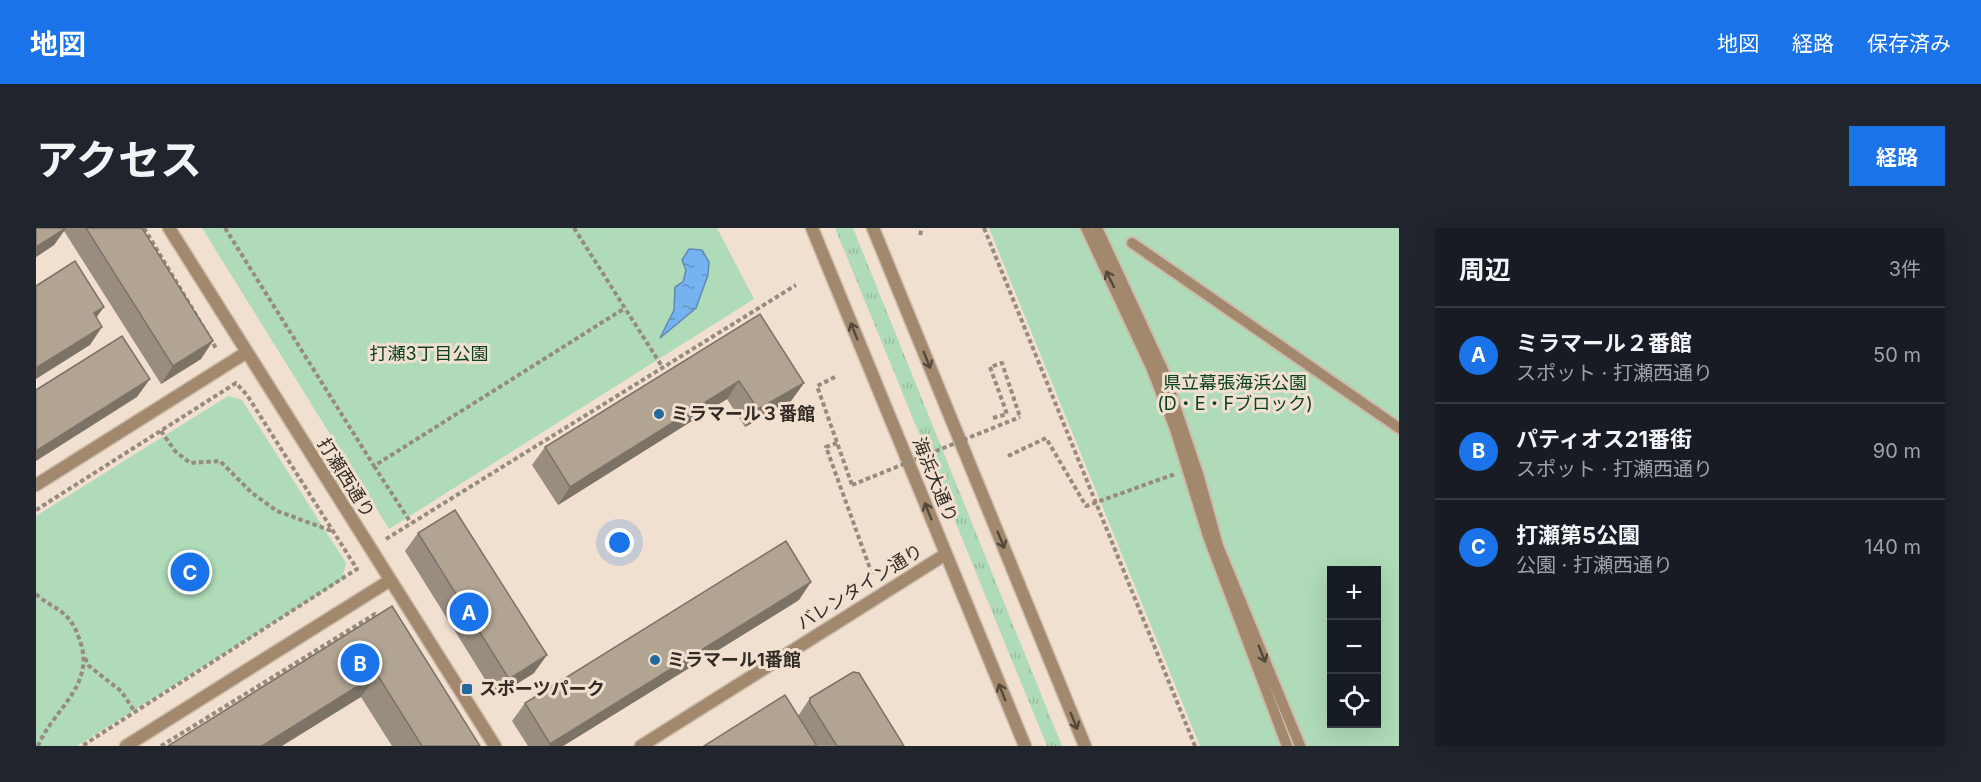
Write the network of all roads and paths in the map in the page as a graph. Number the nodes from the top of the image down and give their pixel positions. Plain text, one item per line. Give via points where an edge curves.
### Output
1 (144, 228) edge
2 (169, 228) edge
3 (225, 228) edge
4 (574, 228) edge
5 (812, 228) edge
6 (873, 228) edge
7 (922, 228) edge
8 (984, 228) edge
9 (1086, 228) edge
10 (1097, 228) edge
11 (920, 234) dead end
12 (1132, 243) dead end
13 (796, 285) dead end
14 (625, 308) junction
15 (247, 352) junction
16 (208, 356) edge
17 (663, 368) junction
18 (835, 376) dead end
19 (993, 418) dead end
20 (1399, 428) edge
21 (161, 431) junction
22 (837, 443) junction
23 (1008, 456) dead end
24 (374, 466) junction
25 (1189, 481) junction
26 (36, 485) edge
27 (1095, 501) junction
28 (36, 510) edge
29 (411, 523) junction
30 (333, 532) junction
31 (386, 539) dead end
32 (946, 554) junction
33 (872, 573) dead end
34 (389, 581) junction
35 (36, 594) edge
36 (383, 618) edge
37 (84, 657) junction
38 (135, 712) junction
39 (38, 746) edge
40 (82, 746) edge
41 (126, 746) edge
42 (161, 746) edge
43 (495, 746) edge
44 (641, 746) edge
45 (1024, 746) edge
46 (1085, 746) edge
47 (1195, 746) edge
48 (1287, 746) edge
49 (1300, 746) edge

1 - 16 path via 218,349
2 - 15 street, 打瀬西通り
3 - 24 path
4 - 14 path
32 -> 5 street, 海浜大通り
6 -> 46 street, 海浜大通り
7 - 11 path
8 - 27 path
25 -> 9 lane via 1151,367
10 -> 49 lane via 1163,370 1218,546
12 - 20 lane
13 - 17 path
14 - 17 path
14 - 24 path
15 - 26 street
15 - 34 street, 打瀬西通り
17 - 29 path
18 - 22 path via 817,386
19 - 22 path, bridge via 1007,414 990,367 1002,363 1020,417 852,485
21 - 28 path
21 - 30 path via 182,459 190,463 220,461 277,511
21 - 30 path via 236,383
22 - 33 path via 826,447
23 - 27 path via 1046,438 1086,506
24 - 29 path
25 - 27 path via 1175,484 1172,475
25 - 48 lane
27 - 47 path
29 - 31 path
30 - 38 path via 357,569
32 - 44 street, バレンタイン通り
45 -> 32 street, 海浜大通り
34 - 41 street
34 - 43 street, 打瀬西通り
35 - 37 path via 69,618
36 - 42 path via 375,614
37 - 38 path via 121,691
37 - 39 path via 74,693
38 - 40 path

